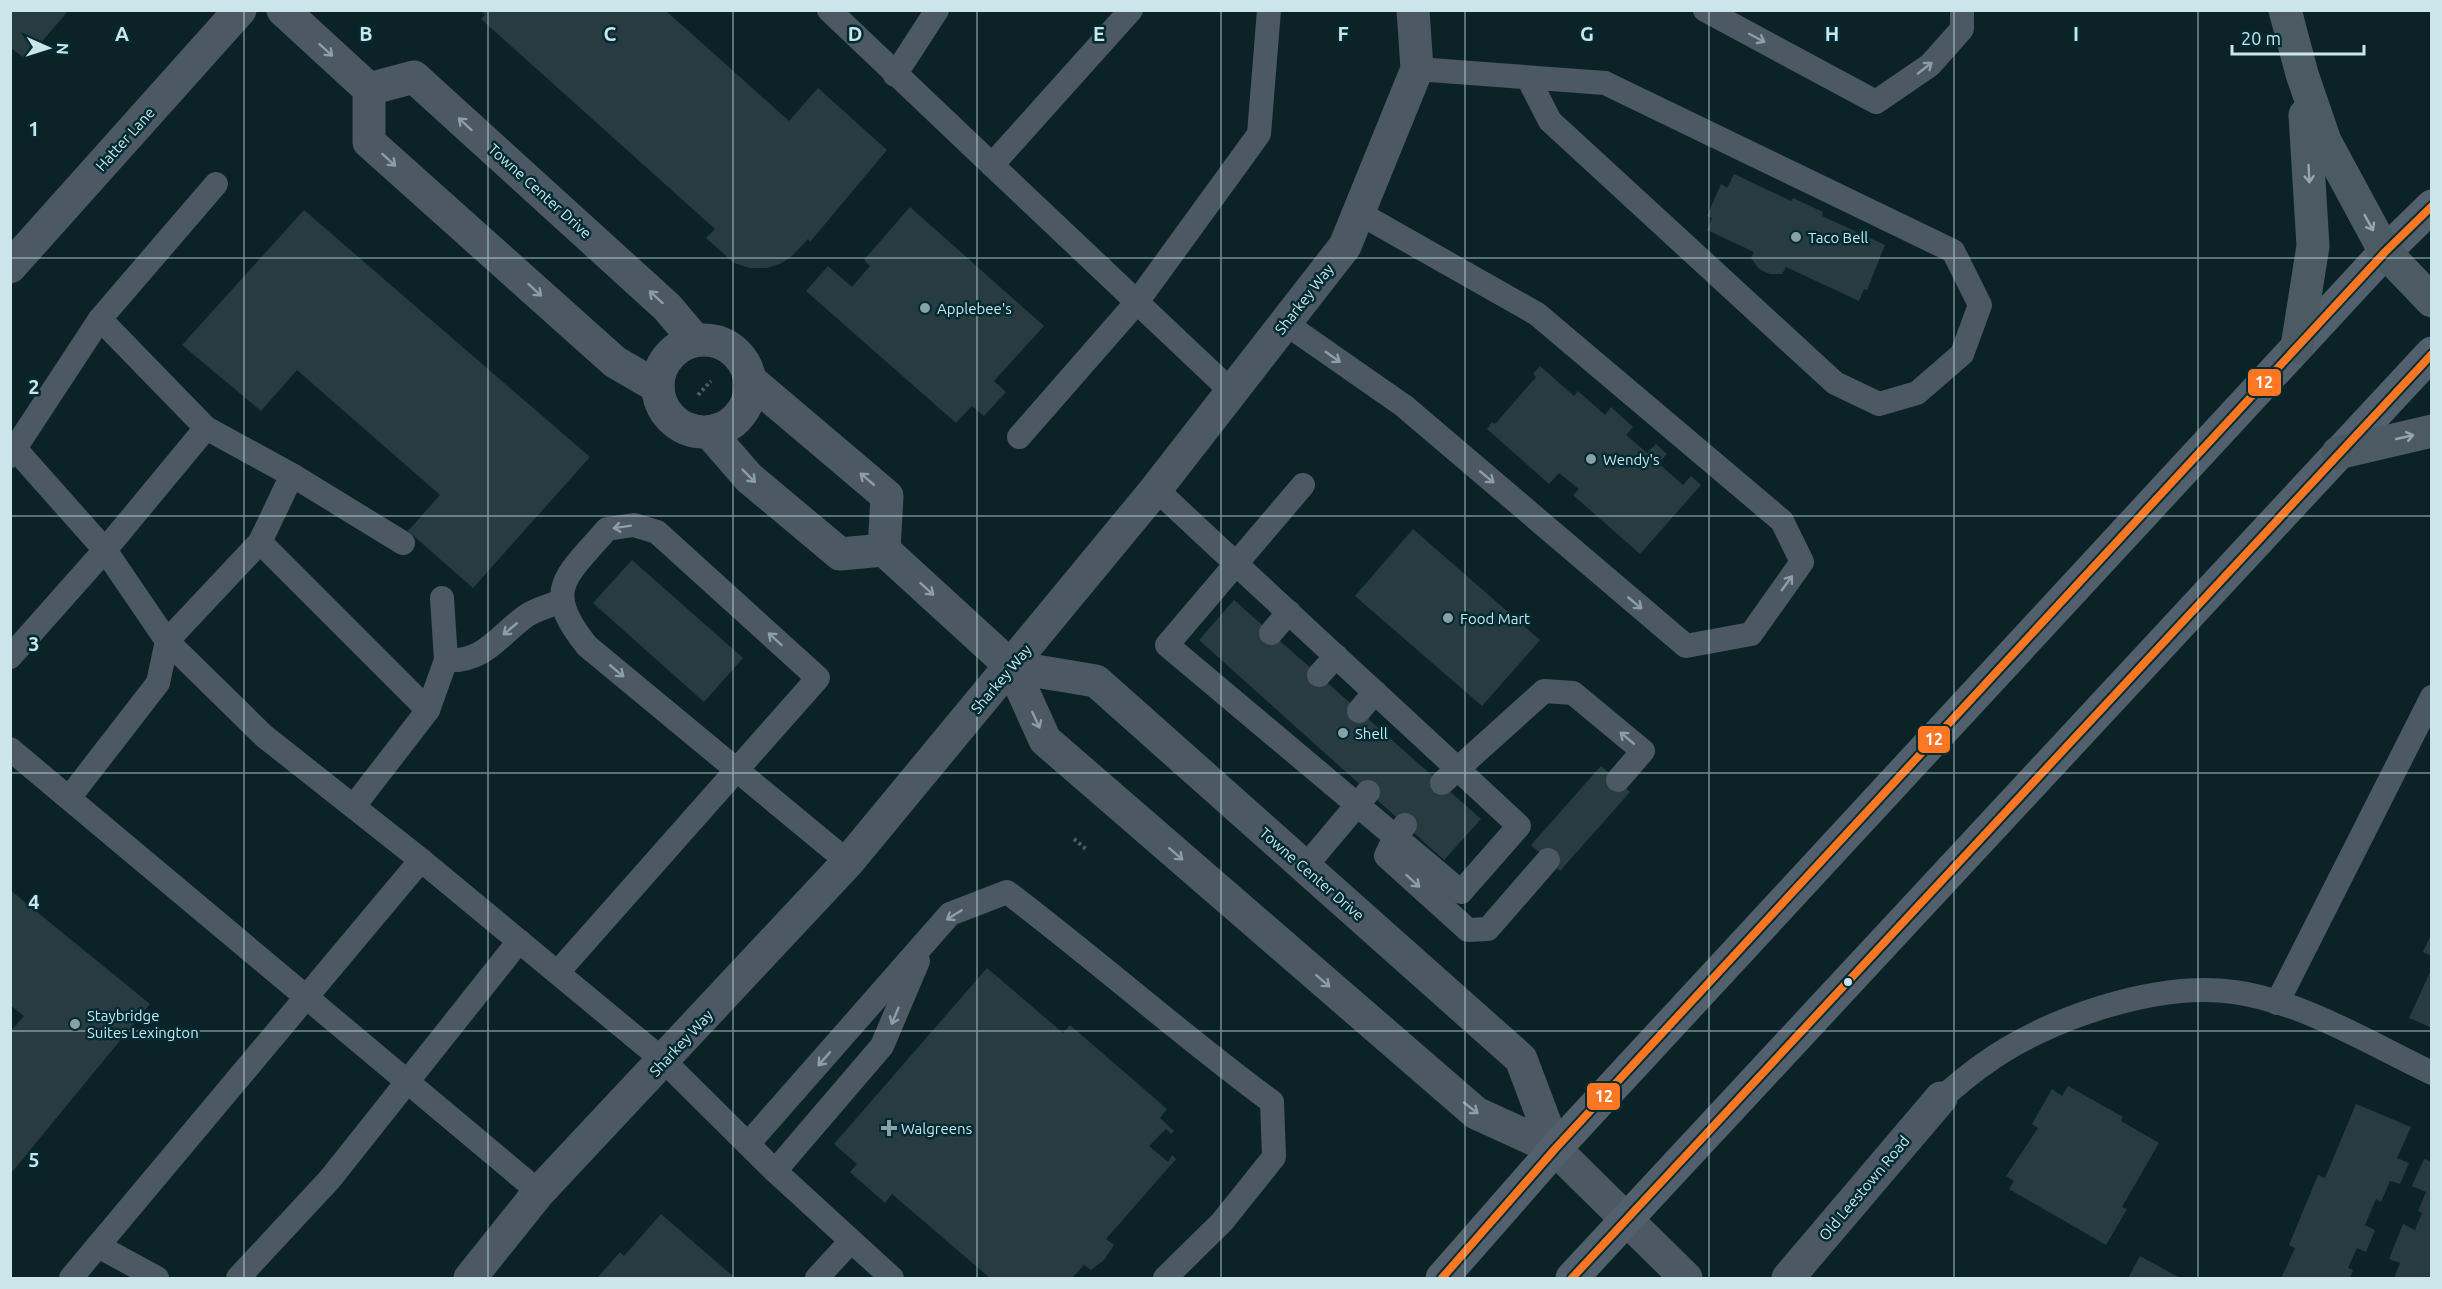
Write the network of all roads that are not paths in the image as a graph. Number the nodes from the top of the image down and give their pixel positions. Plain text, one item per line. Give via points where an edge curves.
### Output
1 (240, 10) edge
2 (283, 10) edge
3 (829, 10) edge
4 (937, 10) edge
5 (1131, 10) edge
6 (1269, 10) edge
7 (1413, 10) edge
8 (1705, 10) edge
9 (1962, 10) edge
10 (2284, 10) edge
11 (1417, 69) junction
12 (2302, 74) junction
13 (896, 75) junction
14 (1528, 78) junction
15 (369, 89) junction
16 (992, 165) junction
17 (216, 184) dead end
18 (2432, 206) edge
19 (1359, 213) junction
20 (2385, 252) junction
21 (10, 267) edge
22 (2432, 301) edge
23 (1137, 302) junction
24 (100, 319) junction
25 (1286, 323) junction
26 (695, 340) junction
27 (2297, 347) junction
28 (2432, 353) edge
29 (750, 380) junction
30 (658, 387) junction
31 (1231, 391) junction
32 (206, 428) junction
33 (2432, 431) edge
34 (710, 433) junction
35 (1019, 437) dead end
36 (13, 449) edge
37 (2338, 453) junction
38 (292, 475) junction
39 (1303, 485) dead end
40 (1156, 489) junction
41 (260, 542) junction
42 (403, 543) dead end
43 (105, 550) junction
44 (884, 550) junction
45 (1236, 563) junction
46 (442, 598) dead end
47 (561, 601) junction
48 (1289, 612) junction
49 (1271, 633) dead end
50 (167, 641) junction
51 (1336, 656) junction
52 (10, 657) edge
53 (446, 660) junction
54 (1012, 667) junction
55 (1319, 675) dead end
56 (1375, 692) junction
57 (2432, 697) edge
58 (428, 710) junction
59 (1359, 711) dead end
60 (10, 749) edge
61 (737, 771) junction
62 (1449, 776) junction
63 (1618, 780) dead end
64 (69, 798) junction
65 (1362, 799) junction
66 (354, 806) junction
67 (1400, 831) junction
68 (421, 860) junction
69 (1548, 860) dead end
70 (848, 862) junction
71 (1304, 868) junction
72 (519, 941) junction
73 (926, 942) junction
74 (558, 972) junction
75 (306, 997) junction
76 (2277, 1003) junction
77 (664, 1061) junction
78 (2432, 1073) edge
79 (408, 1082) junction
80 (1941, 1098) joint
81 (748, 1144) junction
82 (1555, 1149) junction
83 (775, 1171) junction
84 (539, 1192) junction
85 (1625, 1219) junction
86 (850, 1242) junction
87 (98, 1246) junction
88 (71, 1278) edge
89 (157, 1278) edge
90 (238, 1278) edge
91 (470, 1278) edge
92 (817, 1278) edge
93 (892, 1278) edge
94 (1165, 1278) edge
95 (1442, 1278) edge
96 (1572, 1278) edge
97 (1686, 1278) edge
98 (1788, 1278) edge

1 - 21 street, Hatter Lane
2 -> 15 street
3 - 13 lane
4 - 13 lane
5 - 16 lane
6 - 23 lane via 1259,134
7 - 11 street, Sharkey Way
8 -> 9 lane via 1876,102 1930,65 1962,28
10 - 12 highway
11 - 14 lane
11 - 19 street, Sharkey Way
12 -> 20 highway via 2325,141
12 -> 27 highway via 2313,246
13 - 16 lane
14 - 14 lane via 1605,83 1953,251 1980,305 1962,354 1917,393 1879,404 1835,383 1550,121
26 -> 15 street, Towne Center Drive via 667,306 414,77
15 -> 30 street via 369,142 615,362
16 - 23 lane
17 - 24 lane
18 - 20 main road
19 - 25 street, Sharkey Way via 1345,246
25 -> 19 lane via 1404,406 1686,645 1751,634 1802,562 1782,521 1537,314
20 - 22 highway
20 - 27 main road
23 - 31 lane
23 - 35 lane
24 - 32 lane
24 - 36 lane
25 - 31 street, Sharkey Way
26 - 29 street via 711,340 736,353
26 - 30 street via 668,357
27 - 82 main road
28 - 37 main road
29 - 34 street via 745,409 736,421
44 -> 29 street via 886,496
30 - 34 street via 661,402 680,426
31 - 40 street, Sharkey Way
32 - 38 lane
32 - 43 lane
37 -> 33 highway
34 -> 44 street via 749,478 840,554
36 - 43 lane
37 - 85 main road
38 - 41 lane
38 - 42 lane
39 - 45 lane
40 - 45 lane
40 - 54 street, Sharkey Way
41 - 50 lane
41 - 58 lane
43 - 50 lane
43 - 52 lane
44 -> 54 street, Towne Center Drive
45 - 48 lane
45 - 65 lane via 1167,645 1229,682
46 - 53 lane
47 -> 53 lane via 528,614 479,656
47 -> 61 lane via 568,622 587,646
61 -> 47 lane via 818,678 657,532 634,525 607,529 566,576
48 - 49 lane
48 - 51 lane
50 - 64 lane via 158,683
50 - 66 lane via 264,736
51 - 55 lane
51 - 56 lane
53 - 58 lane
54 - 70 street, Sharkey Way
54 - 71 street, Towne Center Drive via 1096,681
54 -> 82 street, Towne Center Drive via 1045,740 1476,1113
56 - 59 lane
56 - 62 lane via 1411,742
57 - 76 lane
58 - 66 lane
60 - 64 lane
61 - 70 lane
61 - 74 lane
63 -> 62 lane via 1643,751 1573,693 1544,691
62 - 67 lane via 1519,826 1461,892
64 - 75 lane
65 - 67 lane
65 - 71 lane
66 - 68 lane
67 -> 69 lane via 1386,856 1468,930 1488,930
68 - 72 lane
68 - 75 lane
70 - 77 street, Sharkey Way
71 - 82 street, Towne Center Drive via 1521,1059
72 - 74 lane
72 - 79 lane
73 -> 81 lane
73 -> 83 lane via 882,1046
94 -> 73 lane via 1221,1222 1274,1157 1272,1102 1007,892 950,914
74 - 77 lane
75 - 79 lane
75 - 87 lane
76 - 78 lane
76 - 80 lane via 2235,992 2203,990 2147,996 2097,1008 2035,1033 1985,1063
77 - 81 lane
77 - 84 street, Sharkey Way
79 - 84 lane
79 - 90 lane via 330,1179
80 - 98 street, Old Leestown Road
81 - 83 lane
82 - 85 street, Towne Center Drive
82 - 95 main road
83 - 86 lane
84 - 91 street, Sharkey Way
85 - 96 main road
85 - 97 street, Towne Center Drive
86 - 92 lane
86 - 93 lane
87 - 88 lane
87 - 89 lane

